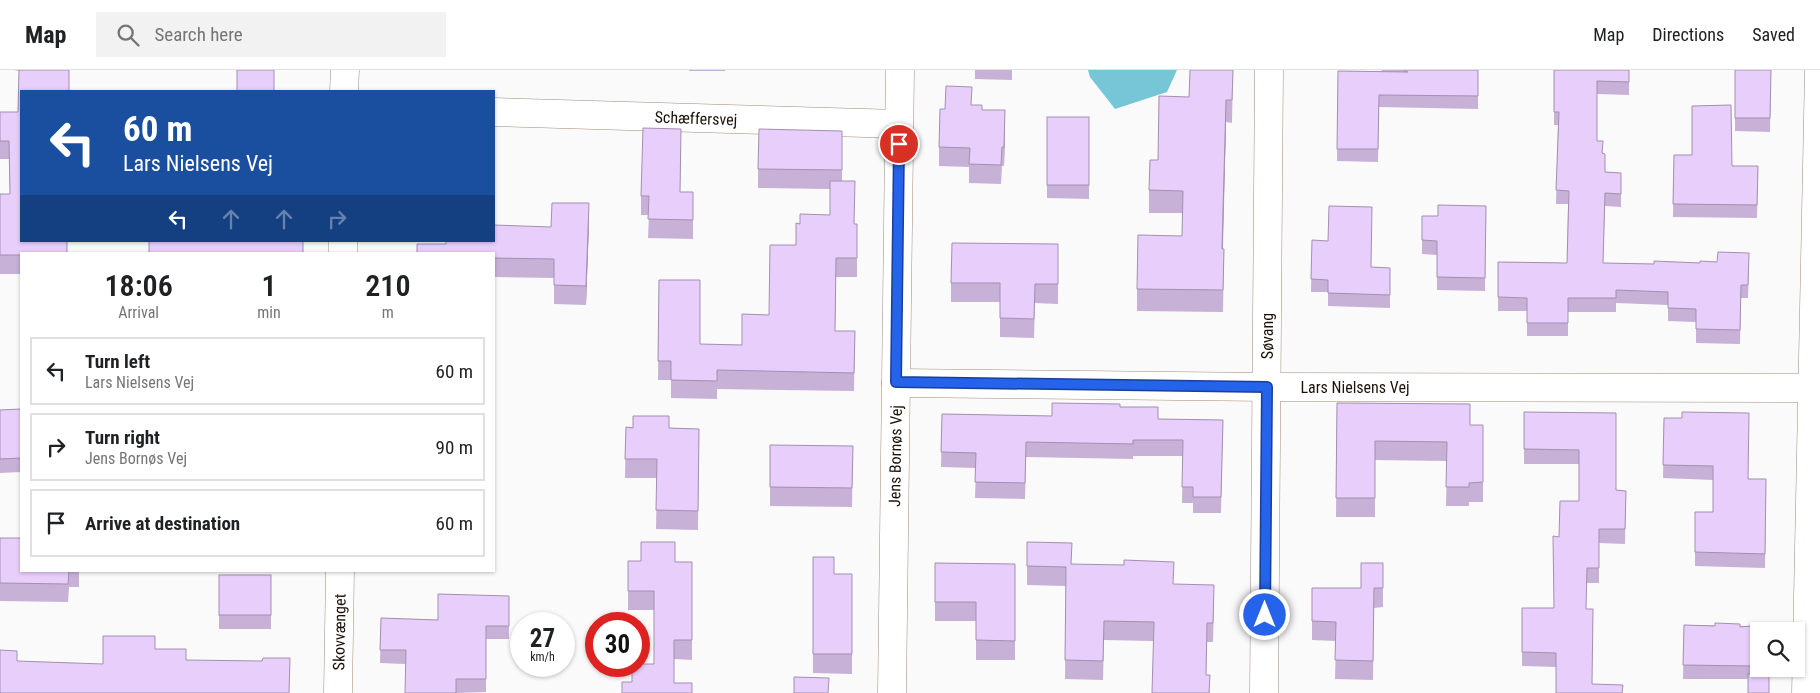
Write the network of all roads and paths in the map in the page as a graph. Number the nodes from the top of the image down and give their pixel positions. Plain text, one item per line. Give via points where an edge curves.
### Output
1 (345, 70) edge
2 (900, 70) edge
3 (1269, 70) edge
4 (1818, 70) edge
5 (344, 90) edge
6 (495, 112) edge
7 (899, 124) junction
8 (896, 382) junction
9 (1267, 387) junction
10 (1813, 388) junction
11 (340, 572) edge
12 (1814, 585) edge
13 (338, 693) edge
14 (892, 693) edge
15 (1264, 693) edge
16 (1806, 693) edge

1 - 5 street
2 - 7 street, Jens Bornøs Vej
3 - 9 street, Søvang
4 - 10 street
6 - 7 street, Schæffersvej
7 - 8 street, Jens Bornøs Vej
8 - 9 street, Lars Nielsens Vej
8 - 14 street, Jens Bornøs Vej
9 - 10 street, Lars Nielsens Vej
9 - 15 street, Søvang
10 - 12 street
11 - 13 street, Skovvænget
12 - 16 street

